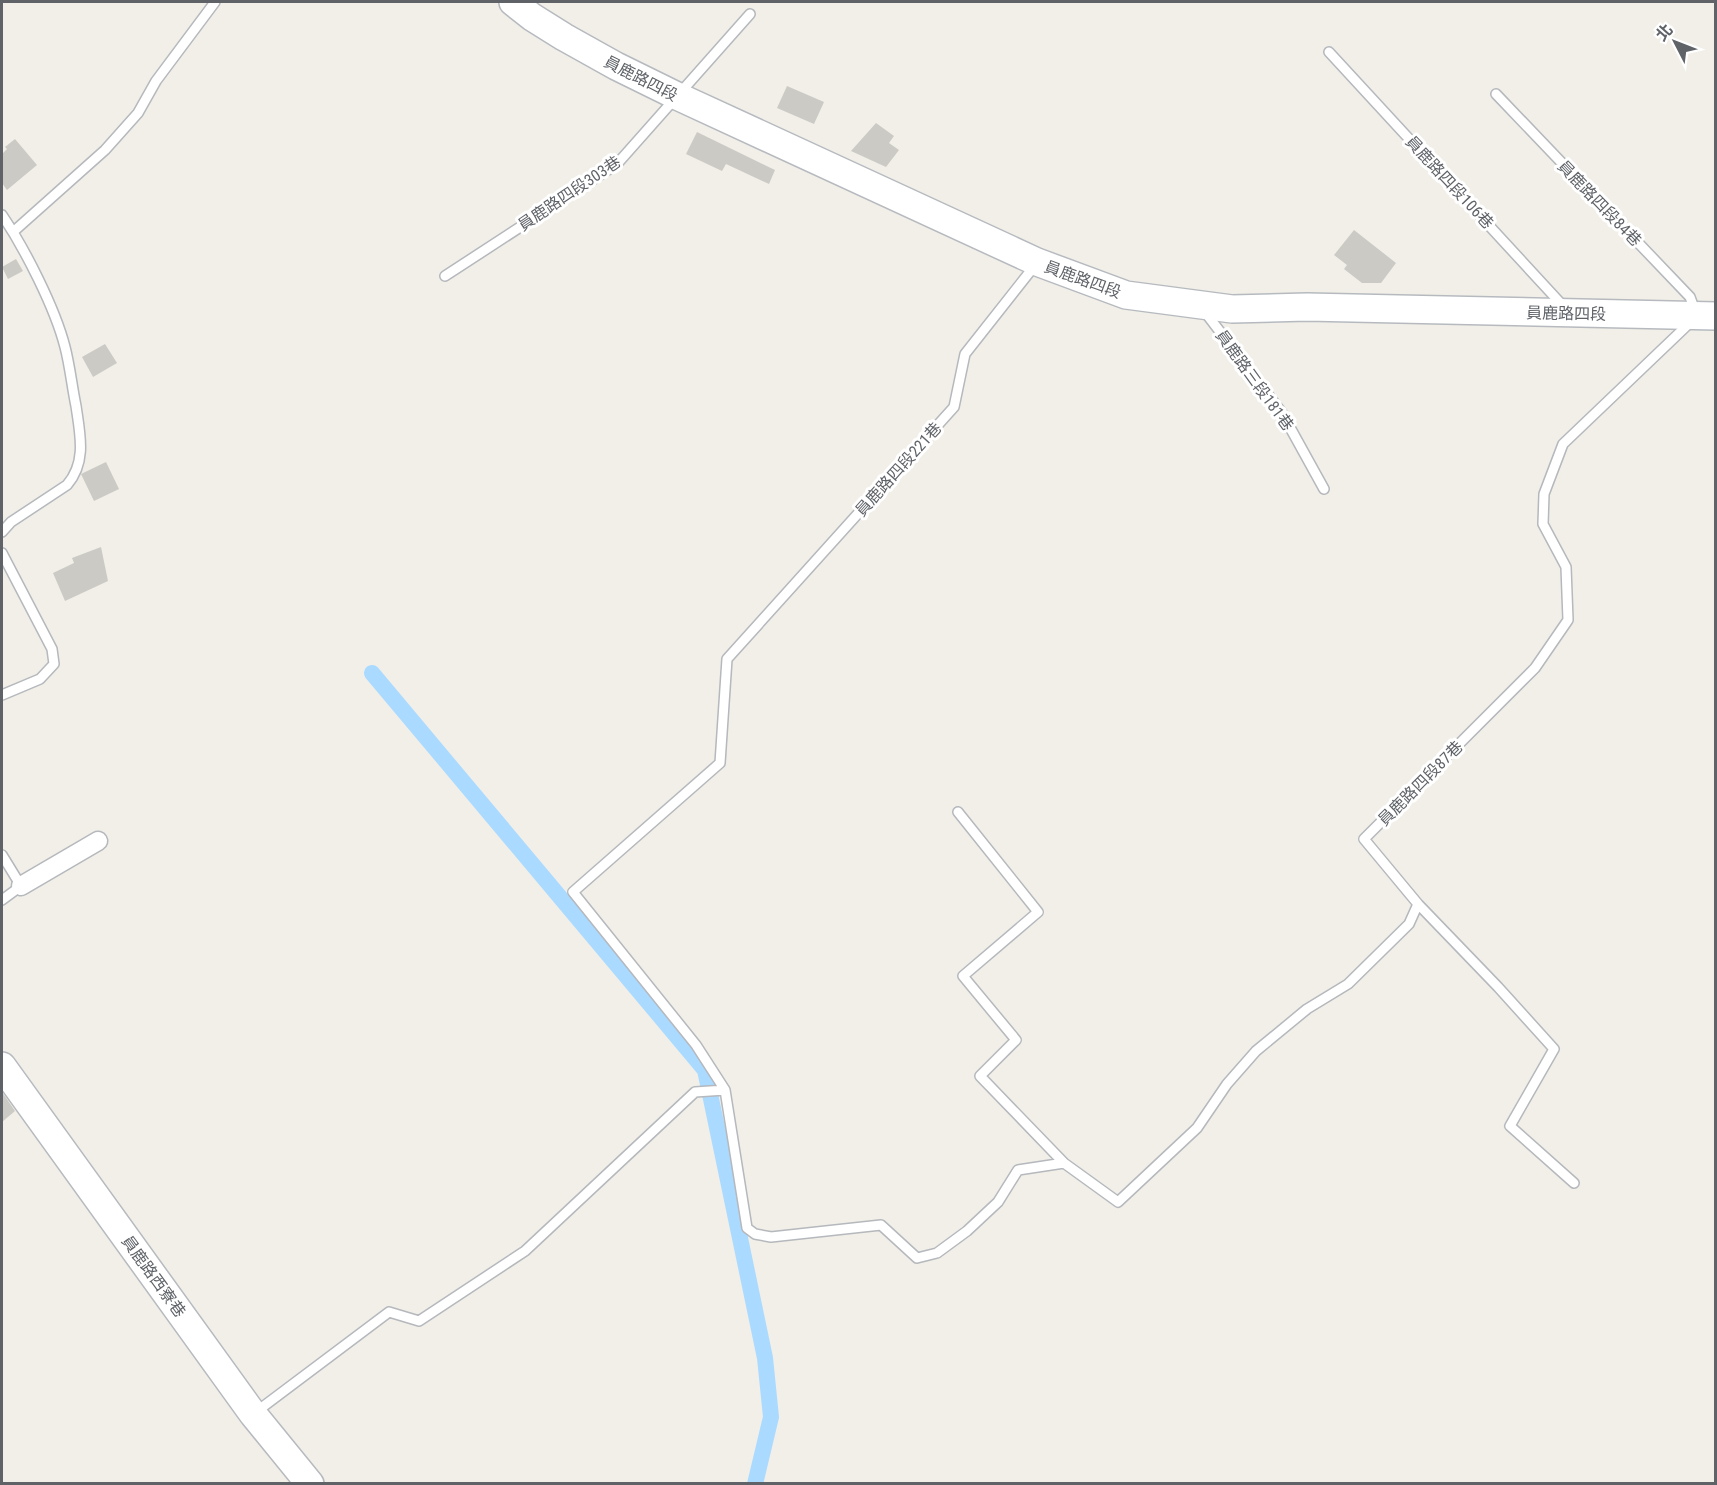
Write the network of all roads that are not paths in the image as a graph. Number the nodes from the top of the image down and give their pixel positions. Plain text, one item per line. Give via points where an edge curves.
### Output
1 (215, 2) edge
2 (513, 2) edge
3 (750, 14) dead end
4 (1329, 52) dead end
5 (1496, 94) dead end
6 (677, 96) junction
7 (2, 215) edge
8 (13, 232) junction
9 (1037, 262) junction
10 (445, 276) dead end
11 (1200, 305) junction
12 (1570, 313) junction
13 (1706, 316) edge
14 (1324, 489) dead end
15 (2, 532) edge
16 (2, 553) edge
17 (2, 695) edge
18 (958, 812) dead end
19 (98, 842) dead end
20 (2, 855) edge
21 (21, 886) junction
22 (2, 900) edge
23 (1418, 904) junction
24 (2, 1066) edge
25 (725, 1090) junction
26 (1064, 1163) junction
27 (1574, 1183) dead end
28 (254, 1414) junction
29 (310, 1484) edge

1 - 8 lane via 156,81 132,121
2 - 6 main road, 員鹿路四段 via 564,37
3 - 6 lane, 員鹿路四段303巷
4 - 12 lane, 員鹿路四段106巷
5 - 13 lane, 員鹿路四段84巷
6 - 9 main road, 員鹿路四段
6 - 10 lane, 員鹿路四段303巷 via 617,164
7 - 8 lane
8 - 15 lane via 50,306 65,347 82,443 74,477 10,522
9 - 11 main road, 員鹿路四段 via 1126,295
9 - 25 lane, 員鹿路四段221巷 via 965,354 954,407 727,659 720,763 573,892 696,1045
11 - 12 main road, 員鹿路四段 via 1233,309
11 - 14 lane, 員鹿路三段181巷 via 1282,413
12 - 13 main road, 員鹿路四段
13 - 23 lane, 員鹿路四段87巷 via 1563,444 1544,494 1543,524 1566,567 1568,620 1535,668 1364,839
16 - 17 lane via 52,649 54,664 40,679
18 - 26 lane via 1038,912 963,976 1016,1040 980,1076
19 - 21 street
20 - 21 lane
21 - 22 lane
23 - 26 lane via 1409,924 1348,984 1306,1009 1256,1051 1197,1128 1118,1202
23 - 27 lane via 1554,1049 1510,1126
24 - 28 main road, 員鹿路西寮巷
25 - 26 lane via 747,1228 763,1236 881,1225 917,1258 937,1253 967,1231 998,1202 1018,1170
25 - 28 lane via 695,1092 525,1251 419,1321 389,1312
28 - 29 main road, 員鹿路西寮巷

